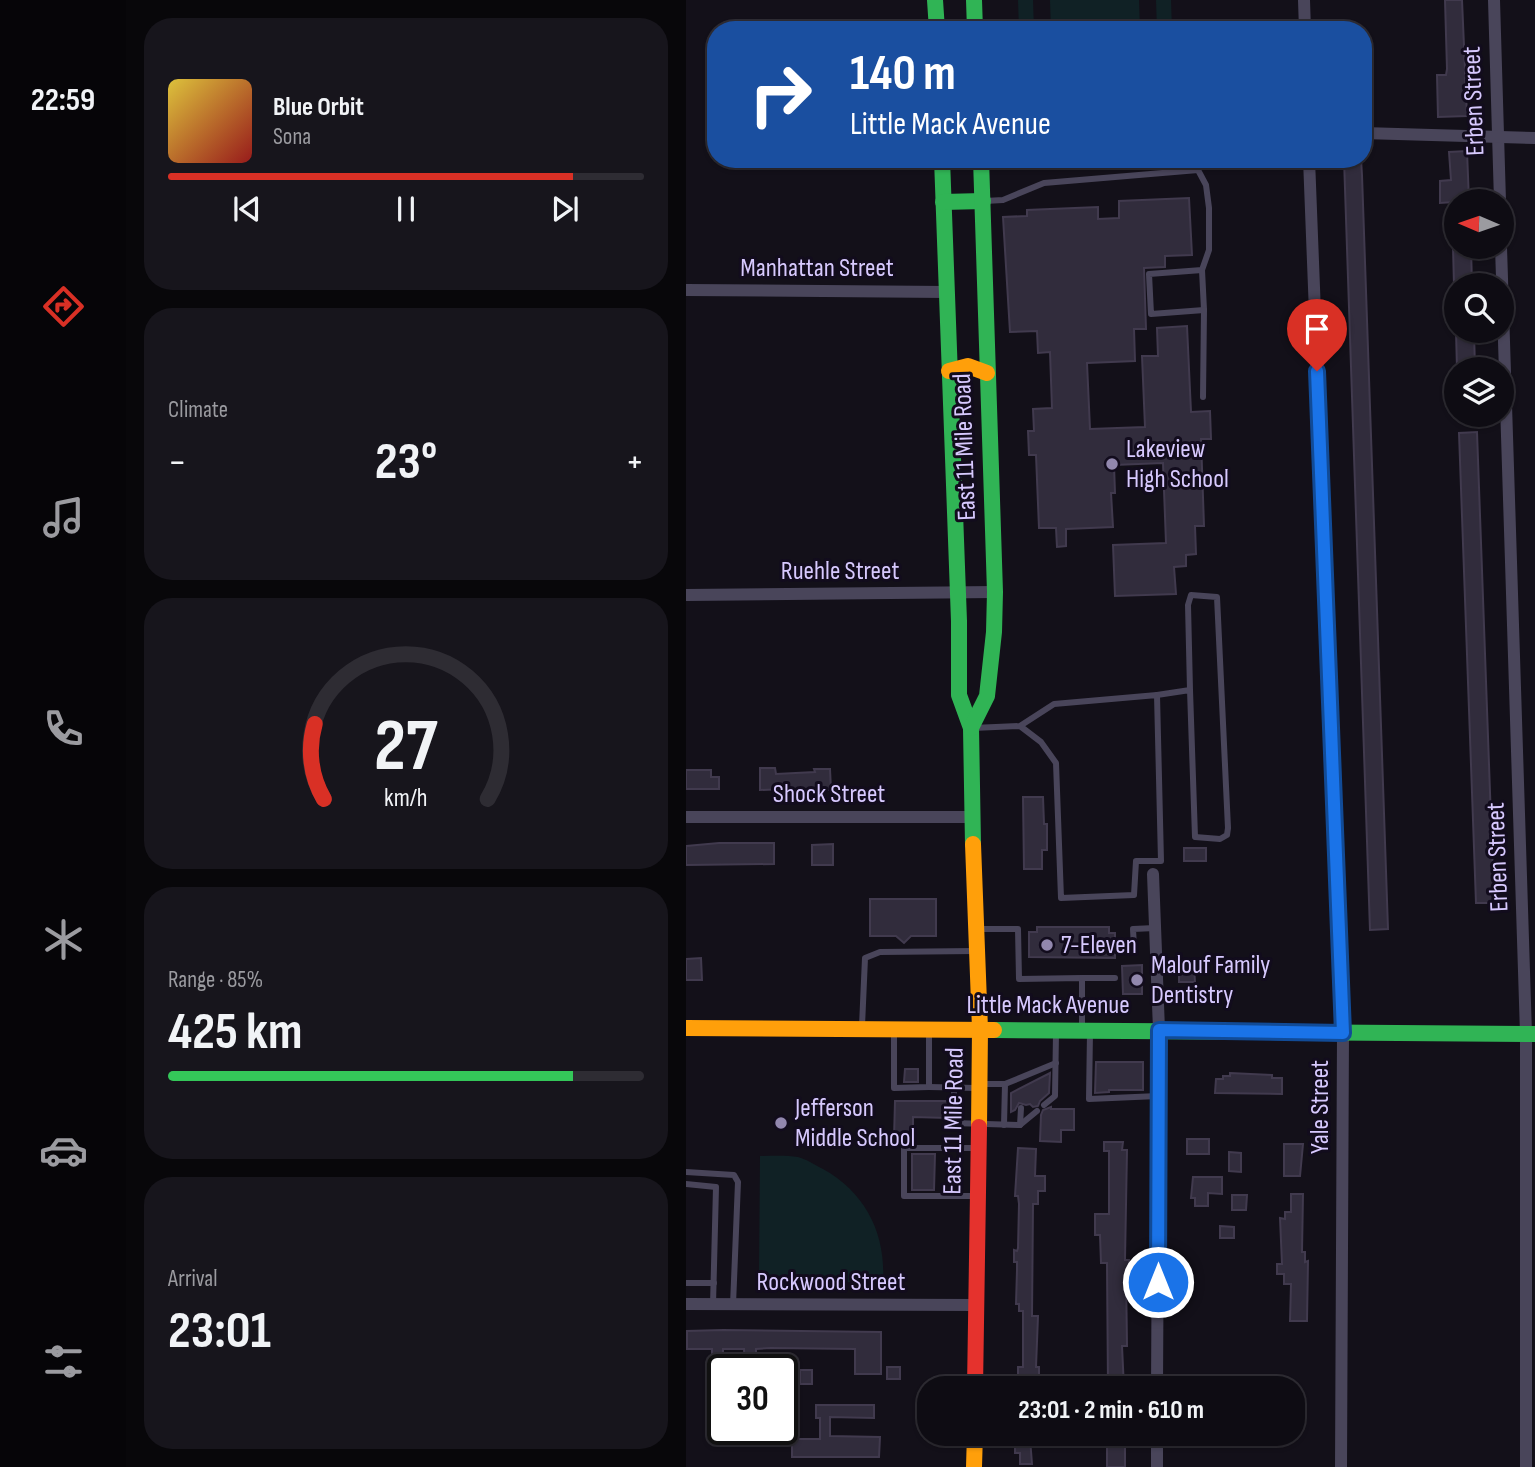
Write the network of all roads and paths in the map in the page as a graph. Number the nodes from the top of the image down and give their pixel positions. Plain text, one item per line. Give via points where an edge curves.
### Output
1 (935, 0) edge
2 (974, 0) edge
3 (1304, 0) edge
4 (1494, 0) edge
5 (936, 21) edge
6 (975, 21) edge
7 (1305, 21) edge
8 (1372, 133) edge
9 (1498, 137) junction
10 (1535, 138) edge
11 (942, 168) edge
12 (981, 168) edge
13 (1309, 168) edge
14 (1198, 170) joint
15 (1500, 189) edge
16 (983, 201) junction
17 (943, 202) junction
18 (1501, 259) edge
19 (1202, 270) junction
20 (686, 290) edge
21 (947, 292) junction
22 (1204, 310) junction
23 (949, 371) junction
24 (987, 373) junction
25 (1203, 397) dead end
26 (995, 592) junction
27 (957, 593) junction
28 (686, 595) edge
29 (1190, 690) junction
30 (1157, 695) junction
31 (1020, 726) junction
32 (971, 729) junction
33 (686, 817) edge
34 (971, 817) junction
35 (1153, 867) junction
36 (1155, 928) junction
37 (977, 929) junction
38 (1134, 947) dead end
39 (978, 951) junction
40 (1082, 978) junction
41 (1115, 978) dead end
42 (686, 1028) edge
43 (862, 1028) junction
44 (894, 1028) junction
45 (929, 1028) junction
46 (980, 1029) junction
47 (1056, 1030) junction
48 (1086, 1030) junction
49 (1159, 1030) junction
50 (1343, 1033) junction
51 (1531, 1034) edge
52 (1056, 1063) junction
53 (1021, 1077) junction
54 (1005, 1084) junction
55 (979, 1086) junction
56 (929, 1087) junction
57 (1021, 1087) dead end
58 (954, 1088) junction
59 (1159, 1096) junction
60 (1044, 1097) dead end
61 (1021, 1108) dead end
62 (1037, 1111) dead end
63 (979, 1124) junction
64 (1004, 1125) junction
65 (1020, 1125) junction
66 (978, 1148) junction
67 (686, 1172) edge
68 (686, 1184) edge
69 (978, 1196) junction
70 (686, 1283) edge
71 (714, 1283) junction
72 (686, 1304) edge
73 (713, 1305) junction
74 (733, 1305) junction
75 (976, 1305) junction
76 (975, 1376) edge
77 (1157, 1376) edge
78 (975, 1446) edge
79 (1157, 1446) edge
80 (974, 1467) edge
81 (1157, 1467) edge
82 (1341, 1467) edge
83 (1525, 1467) edge

1 - 5 main road
2 - 6 main road
3 - 7 street
4 - 9 street, Erben Street
8 - 9 street
9 - 10 street
9 - 15 street, Erben Street
11 - 17 main road, East 11 Mile Road
12 - 16 main road, East 11 Mile Road
13 - 50 street, Yale Street
14 - 16 lane via 1044,183 1003,200
14 - 19 lane via 1206,185 1209,208 1209,250
16 - 17 main road
16 - 24 main road, East 11 Mile Road
17 - 21 main road, East 11 Mile Road
18 - 51 street, Erben Street
19 - 22 lane
19 - 22 lane via 1149,274 1152,314
20 - 21 street, Manhattan Street
21 - 23 main road, East 11 Mile Road
22 - 25 lane
23 - 24 main road via 965,365
23 - 27 main road, East 11 Mile Road
24 - 26 main road, East 11 Mile Road
26 - 27 street, Ruehle Street
26 - 32 main road, East 11 Mile Road via 987,696
27 - 28 street, Ruehle Street
27 - 32 main road, East 11 Mile Road via 959,695
29 - 29 lane via 1191,595 1217,597 1228,828 1220,839 1195,836
29 - 30 lane
30 - 31 lane via 1054,704
30 - 35 lane via 1161,860
31 - 32 lane
31 - 35 lane via 1041,742 1056,764 1061,898 1134,895 1136,861
32 - 34 main road, East 11 Mile Road
33 - 34 street, Shock Street
34 - 37 main road, East 11 Mile Road
35 - 36 street
36 - 38 lane via 1133,929
36 - 49 street
37 - 39 main road, East 11 Mile Road
37 - 40 lane via 1018,929 1019,979
39 - 43 lane via 880,953 866,958
39 - 46 main road, East 11 Mile Road
40 - 41 lane
40 - 48 lane
42 - 43 main road, Little Mack Avenue
43 - 44 main road, Little Mack Avenue
44 - 45 main road, Little Mack Avenue
44 - 56 lane via 894,1088
45 - 46 main road, Little Mack Avenue
45 - 56 lane
46 - 47 main road, Little Mack Avenue
46 - 55 main road, East 11 Mile Road
47 - 48 main road, Little Mack Avenue
47 - 52 lane
48 - 49 main road, Little Mack Avenue
48 - 59 lane via 1089,1099
49 - 50 main road, Little Mack Avenue
49 - 59 street
50 - 51 main road, Little Mack Avenue
50 - 82 street, Yale Street
51 - 83 street, Erben Street
52 - 53 lane via 1044,1072
52 - 60 lane via 1055,1096 1044,1105
53 - 54 lane
53 - 57 lane
54 - 55 lane
54 - 64 lane
55 - 58 lane
55 - 63 main road, East 11 Mile Road
56 - 58 lane
58 - 63 lane via 954,1123
59 - 77 street
61 - 65 lane
62 - 65 lane
63 - 64 lane
63 - 66 main road, East 11 Mile Road
64 - 65 lane
66 - 69 main road, East 11 Mile Road
66 - 69 lane via 904,1148 904,1196
67 - 74 lane via 734,1175 738,1182
68 - 71 lane via 716,1187
69 - 75 main road, East 11 Mile Road
70 - 71 lane
71 - 73 lane
72 - 73 street, Rockwood Street
73 - 74 street, Rockwood Street
74 - 75 street, Rockwood Street
75 - 76 main road, East 11 Mile Road
78 - 80 main road
79 - 81 street

